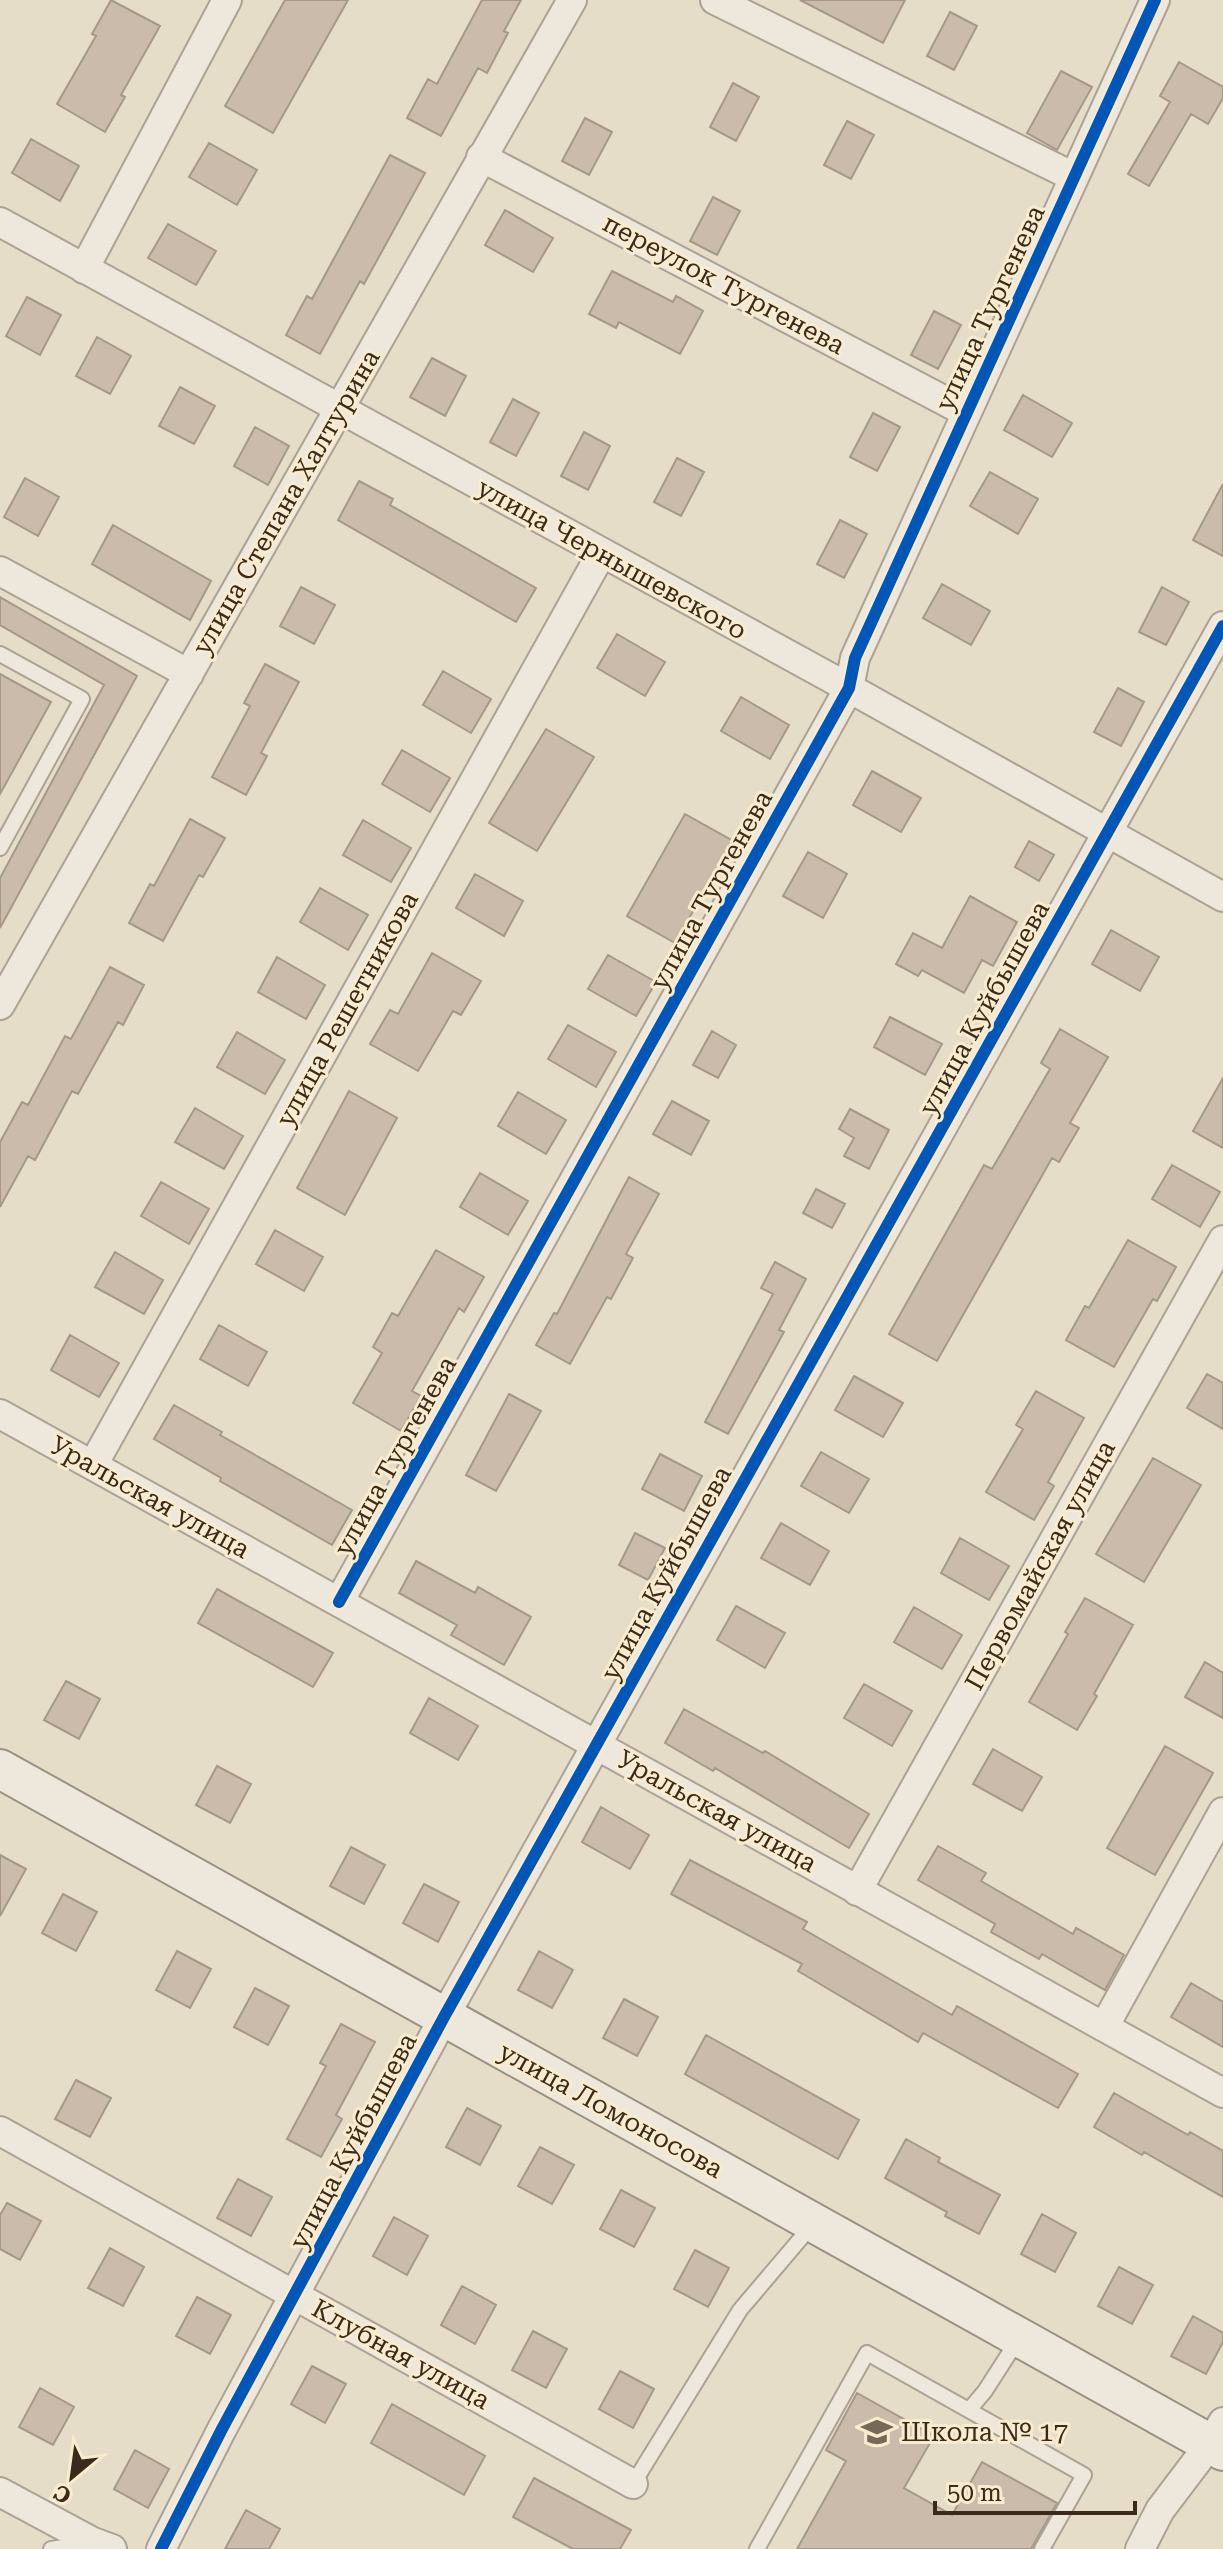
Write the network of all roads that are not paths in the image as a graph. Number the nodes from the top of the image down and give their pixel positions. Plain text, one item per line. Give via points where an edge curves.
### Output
1 (227, 0) edge
2 (572, 0) edge
3 (715, 0) edge
4 (1155, 0) edge
5 (481, 157) junction
6 (1074, 177) junction
7 (0, 222) edge
8 (84, 269) junction
9 (339, 409) junction
10 (966, 412) junction
11 (601, 554) junction
12 (0, 571) edge
13 (1223, 626) edge
14 (0, 654) edge
15 (189, 674) junction
16 (849, 688) junction
17 (1109, 831) junction
18 (0, 848) edge
19 (1223, 897) edge
20 (2, 996) edge
21 (1223, 1240) edge
22 (0, 1414) edge
23 (93, 1465) junction
24 (339, 1602) junction
25 (596, 1743) junction
26 (0, 1769) edge
27 (1223, 1812) edge
28 (857, 1891) junction
29 (444, 2017) junction
30 (1104, 2027) junction
31 (1223, 2093) edge
32 (0, 2131) edge
33 (814, 2223) junction
34 (295, 2294) junction
35 (1019, 2338) junction
36 (969, 2410) junction
37 (1219, 2439) edge
38 (633, 2484) joint
39 (0, 2492) edge
40 (102, 2545) edge
41 (51, 2549) edge
42 (161, 2549) edge
43 (757, 2549) edge
44 (1042, 2549) edge
45 (1140, 2549) edge

1 - 8 street
2 - 5 street, улица Степана Халтурина
3 - 6 street
4 - 6 street, улица Тургенева
5 - 9 street, улица Степана Халтурина
5 - 10 street, переулок Тургенева
6 - 10 street, улица Тургенева
7 - 8 street, улица Чернышевского
8 - 9 street, улица Чернышевского
9 - 11 street, улица Чернышевского
9 - 15 street, улица Степана Халтурина
10 - 16 street, улица Тургенева via 855,658
11 - 16 street, улица Чернышевского
11 - 23 street, улица Решетникова
12 - 15 street
13 - 17 street, улица Куйбышева
14 - 18 lane via 82,699
15 - 20 street, улица Степана Халтурина
16 - 17 street, улица Чернышевского
16 - 24 street, улица Тургенева
17 - 19 street, улица Чернышевского
17 - 25 street, улица Куйбышева
21 - 28 street, Первомайская улица
22 - 23 street, Уральская улица
23 - 24 street, Уральская улица
24 - 25 street, Уральская улица
25 - 28 street, Уральская улица
25 - 29 street, улица Куйбышева
26 - 29 street, улица Ломоносова
27 - 30 street
28 - 30 street, Уральская улица
29 - 33 street, улица Ломоносова
29 - 34 street, улица Куйбышева
30 - 31 street, Уральская улица
32 - 34 street, Клубная улица
33 - 35 street, улица Ломоносова
33 - 38 lane via 740,2310
34 - 38 street, Клубная улица
34 - 42 street, улица Куйбышева
35 - 36 lane
35 - 37 street, улица Ломоносова
36 - 43 lane via 867,2353
36 - 44 lane via 1084,2475
37 - 45 street via 1160,2510
39 - 40 street
40 - 41 lane

